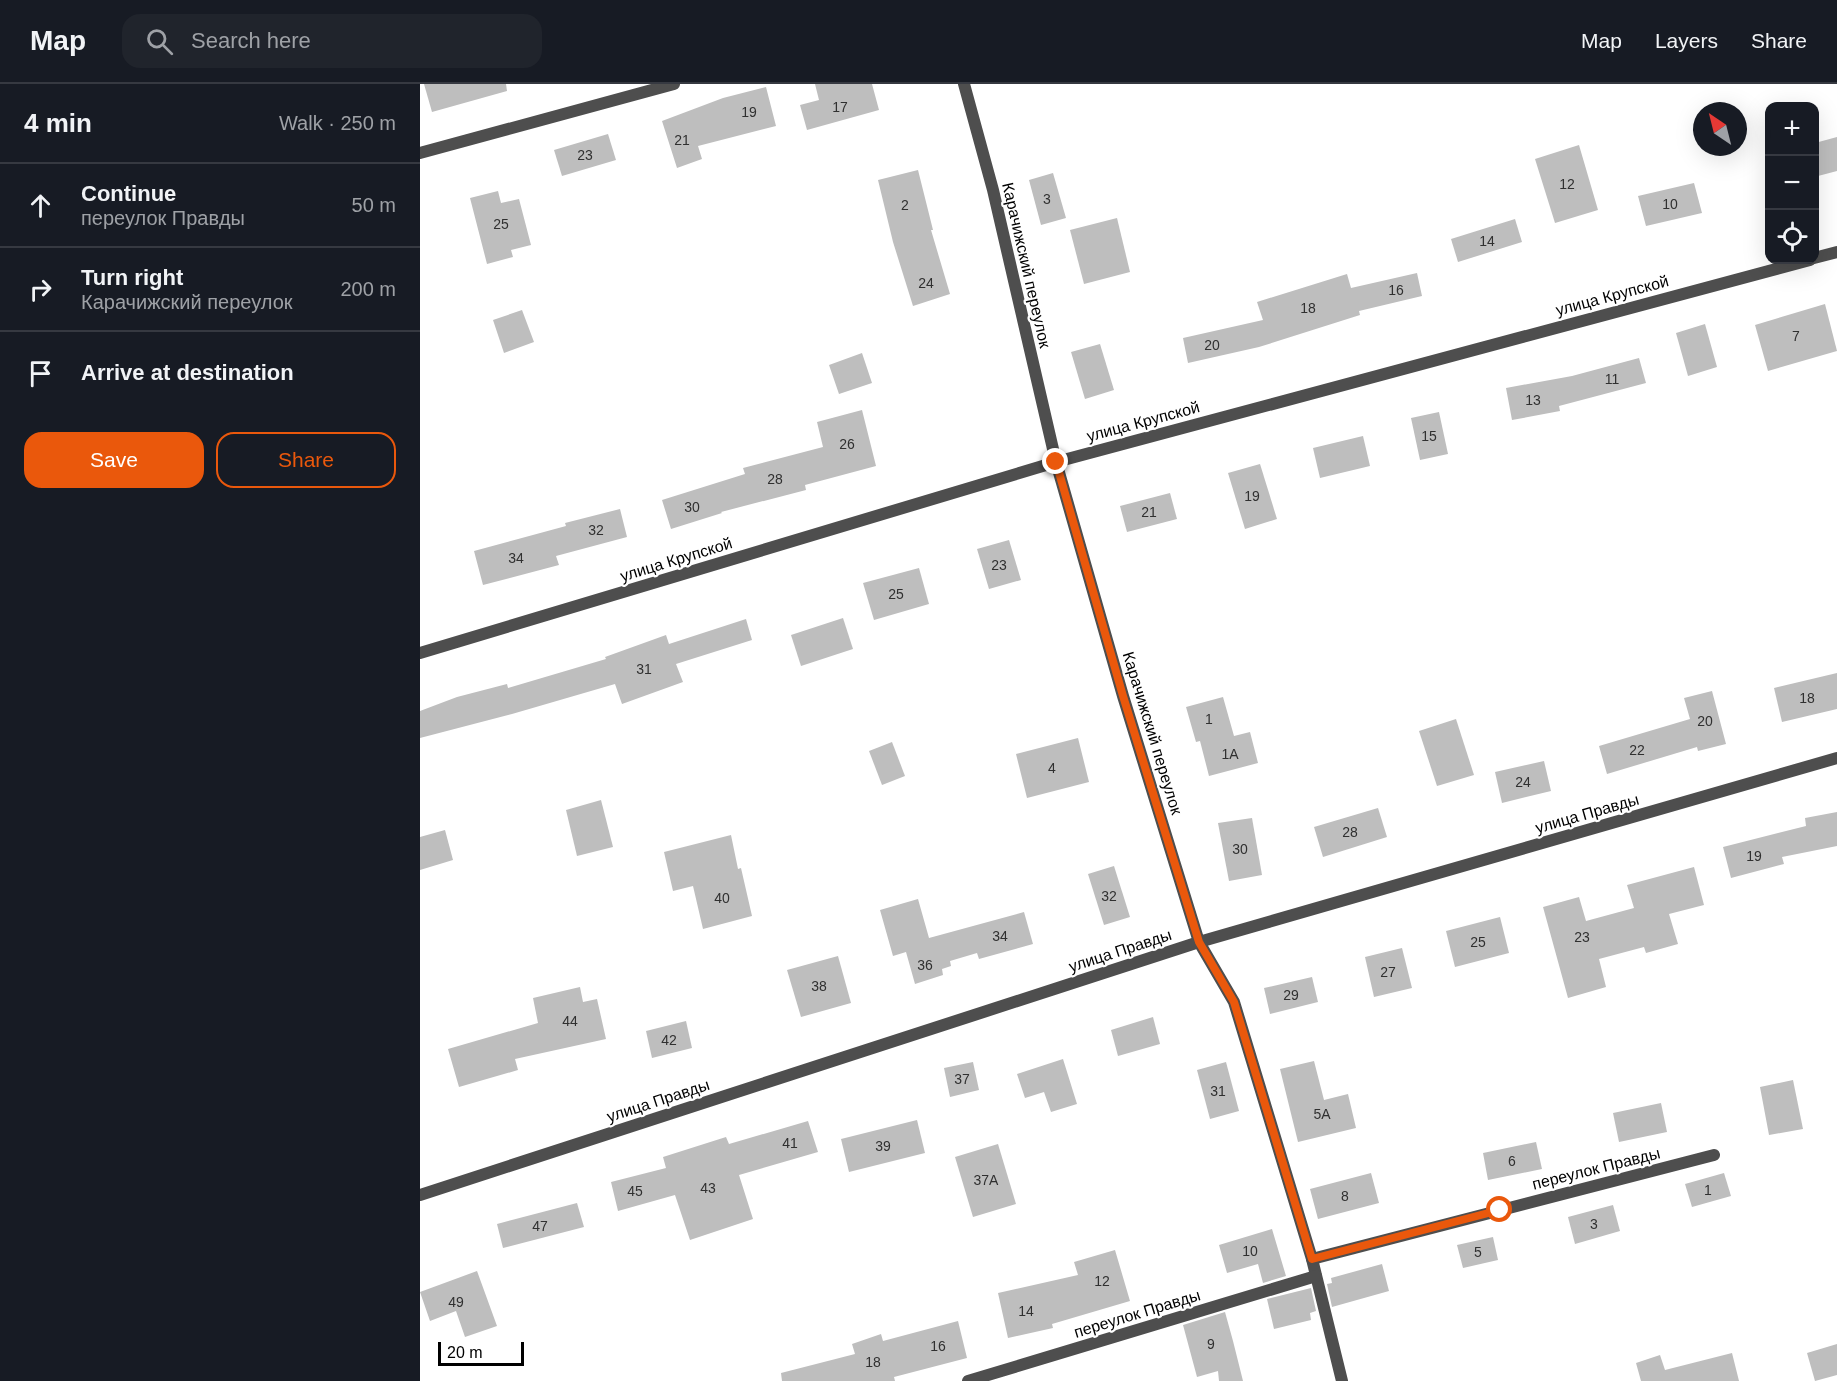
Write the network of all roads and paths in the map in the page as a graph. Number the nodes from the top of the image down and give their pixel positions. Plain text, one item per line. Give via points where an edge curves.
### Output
1 (674, 84) edge
2 (964, 84) edge
3 (420, 153) edge
4 (1837, 252) edge
5 (1819, 257) edge
6 (1795, 264) edge
7 (1056, 462) junction
8 (420, 653) edge
9 (1837, 758) edge
10 (1199, 942) junction
11 (1714, 1155) dead end
12 (420, 1195) edge
13 (1312, 1259) junction
14 (1316, 1276) junction
15 (968, 1381) edge
16 (1342, 1381) edge

1 - 3 street
2 - 7 street, Карачижский переулок via 993,190
4 - 5 street
6 - 7 street, улица Крупской
7 - 8 street, улица Крупской
7 - 10 street, Карачижский переулок
9 - 10 street, улица Правды
10 - 12 street, улица Правды
10 - 13 street, Карачижский переулок via 1234,1002
11 - 13 street, переулок Правды
13 - 14 street, Карачижский переулок
14 - 15 street, переулок Правды
14 - 16 street, Карачижский переулок

